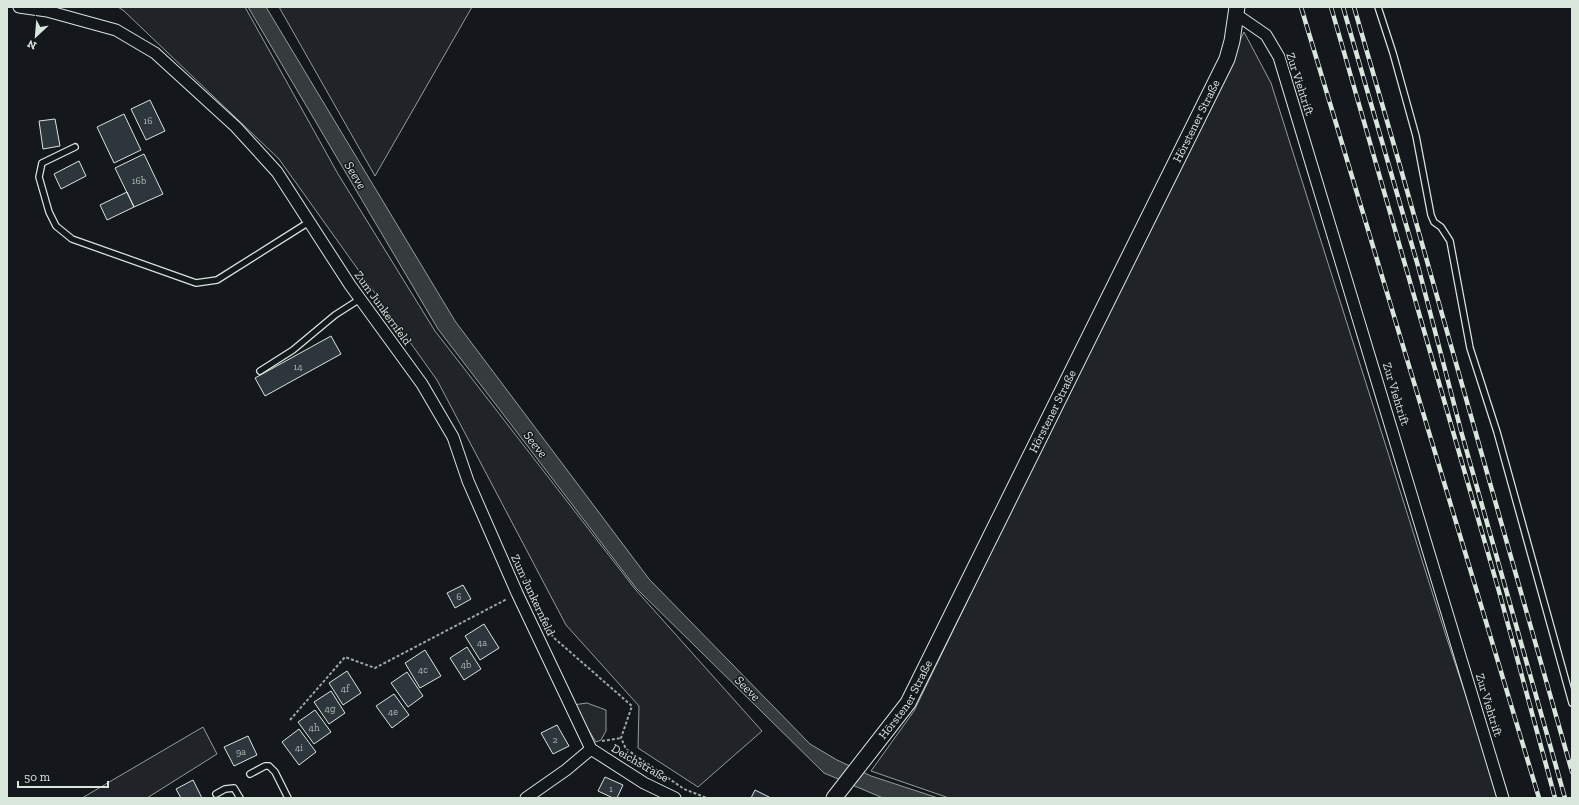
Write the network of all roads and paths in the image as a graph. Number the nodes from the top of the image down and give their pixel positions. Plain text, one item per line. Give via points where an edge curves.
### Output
1 (19, 7) edge
2 (1378, 7) edge
3 (1237, 11) edge
4 (75, 147) dead end
5 (309, 222) junction
6 (360, 299) junction
7 (260, 371) dead end
8 (514, 554) dead end
9 (517, 593) junction
10 (1572, 704) edge
11 (290, 720) dead end
12 (621, 738) junction
13 (591, 749) junction
14 (250, 774) dead end
15 (216, 794) dead end
16 (836, 795) edge
17 (240, 798) edge
18 (288, 798) edge
19 (526, 798) edge
20 (675, 798) edge
21 (707, 798) edge
22 (1503, 798) edge

1 - 5 street, Zum Junkernfeld via 47,11 116,30 155,53 241,132 277,172
2 - 10 lane via 1416,136 1431,215 1450,241 1470,348 1497,432
3 - 16 street, Hörstener Straße via 1227,59 908,703
3 - 22 street, Zur Viehtrift via 1266,35 1279,57
4 - 5 lane via 42,163 39,177 49,212 56,226 72,239 196,283 217,280
5 - 6 street, Zum Junkernfeld
6 - 7 lane via 334,315 293,350
6 - 9 street, Zum Junkernfeld via 422,384 453,436 468,481
8 - 12 path via 553,637 632,706
9 - 11 path via 375,668 345,657
9 - 13 street, Zum Junkernfeld
12 - 13 path via 600,742
12 - 21 path via 626,749 684,789
13 - 19 street
13 - 20 street, Deichstraße via 644,783
14 - 18 lane via 269,766 275,772
15 - 17 lane via 234,788

